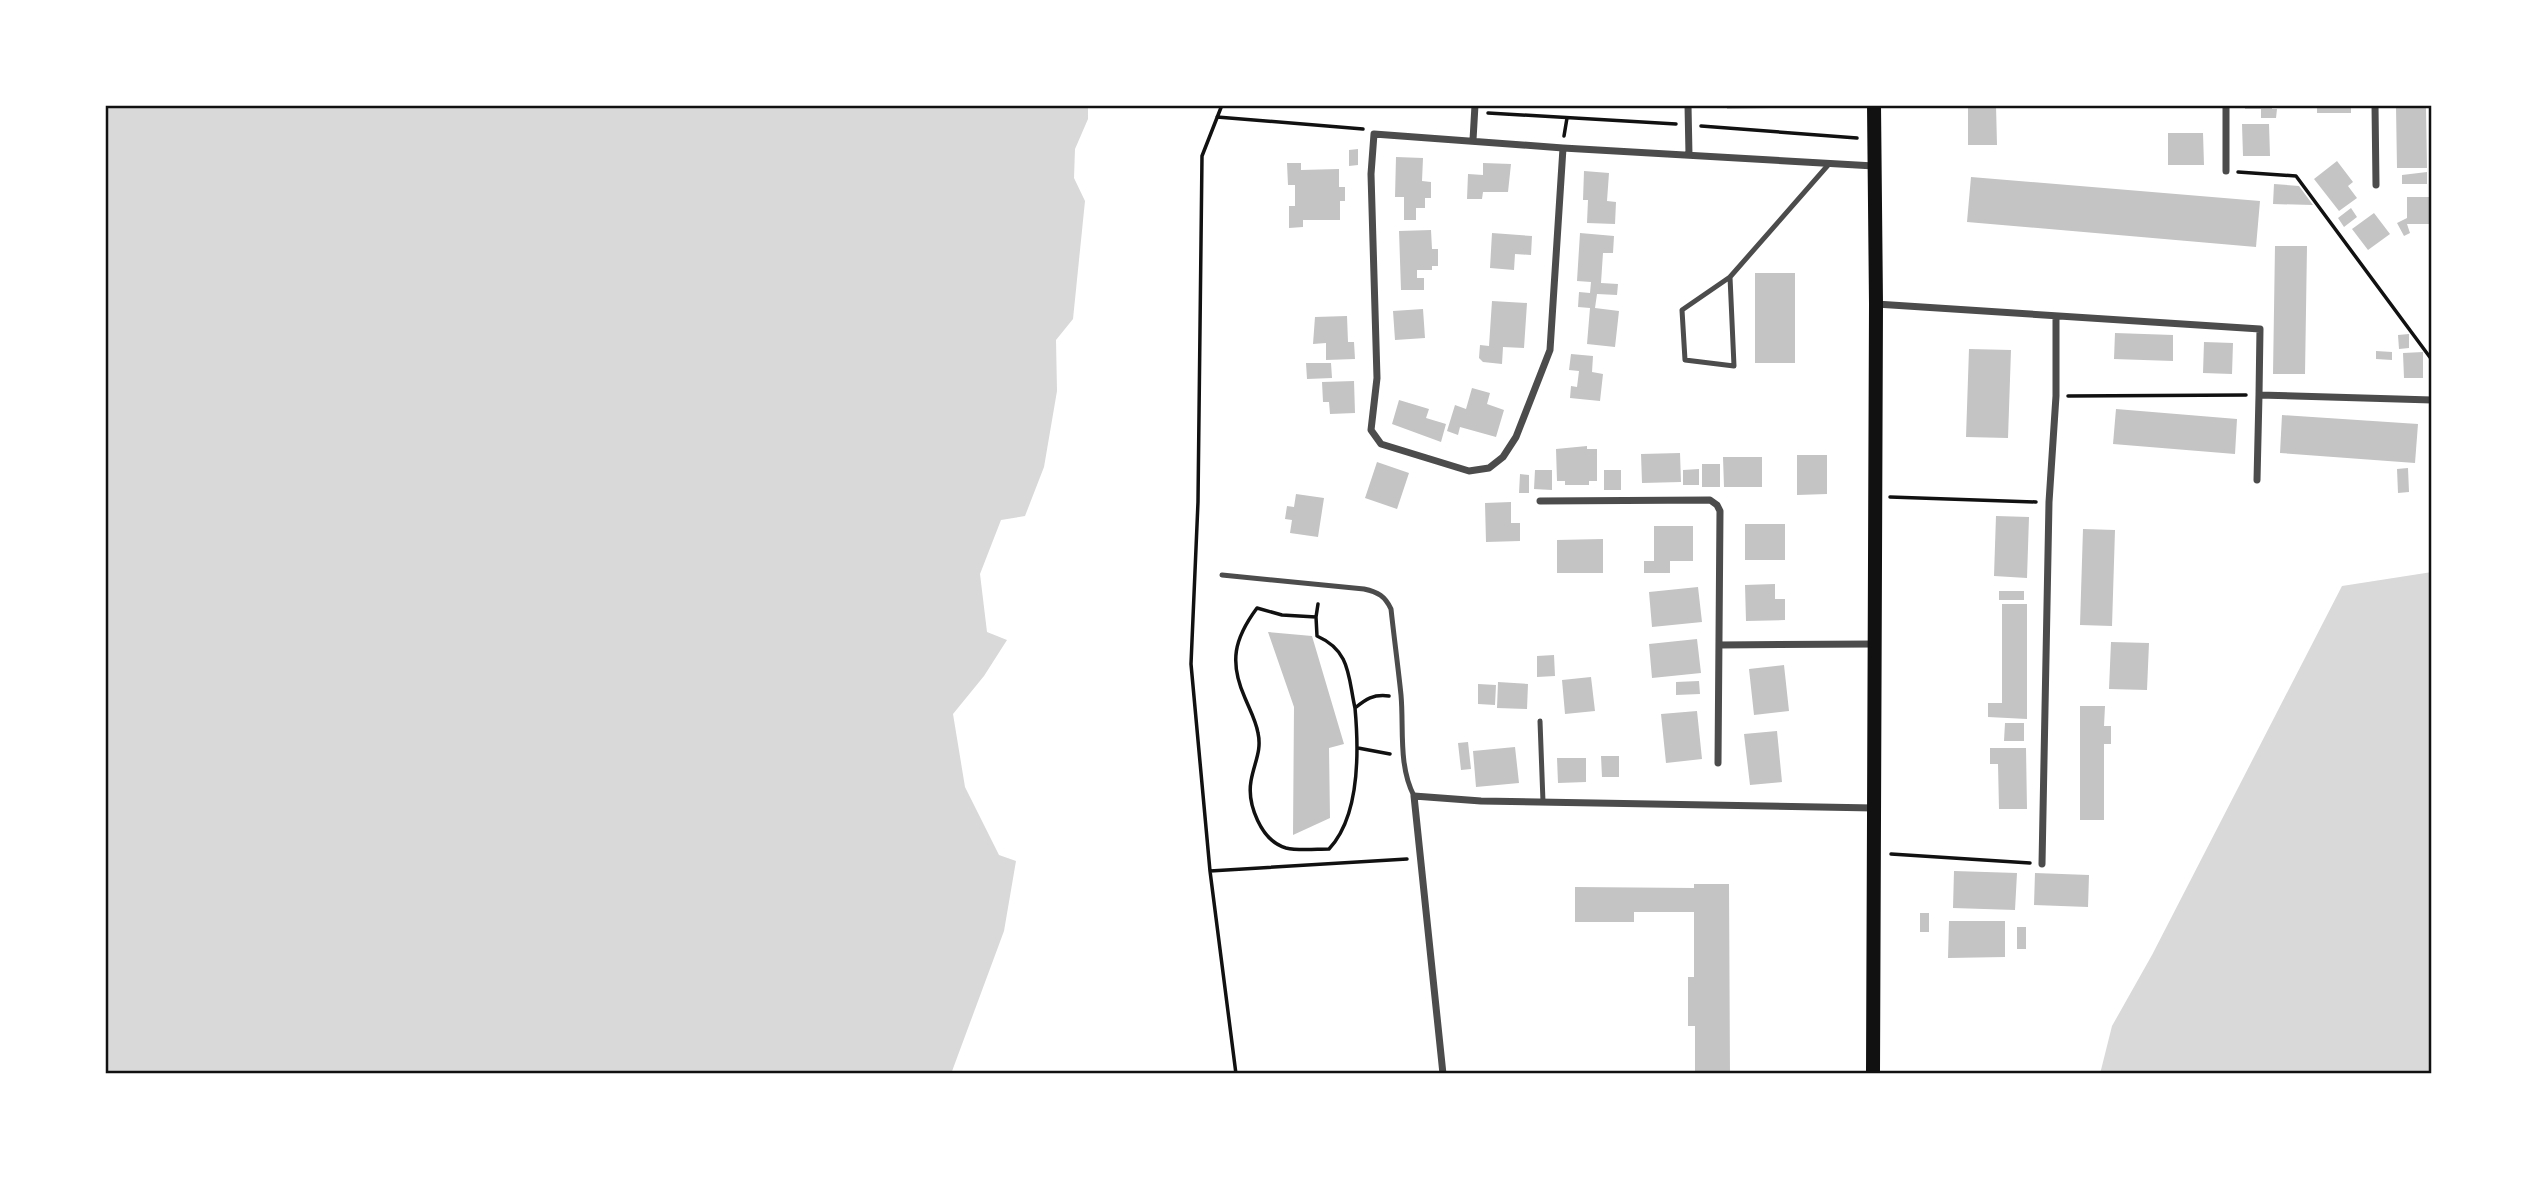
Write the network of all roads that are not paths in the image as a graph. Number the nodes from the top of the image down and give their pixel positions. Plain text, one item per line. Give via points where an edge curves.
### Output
1 (1688, 105) edge
2 (1874, 105) edge
3 (2226, 105) edge
4 (2375, 105) edge
5 (1475, 108) edge
6 (1473, 140) junction
7 (1563, 148) junction
8 (1689, 155) junction
9 (1829, 163) junction
10 (1874, 166) junction
11 (2226, 171) road end
12 (2376, 185) dead end
13 (1730, 277) junction
14 (1876, 304) junction
15 (2056, 317) junction
16 (2259, 395) junction
17 (2432, 400) edge
18 (2257, 480) dead end
19 (1540, 501) dead end
20 (1222, 575) dead end
21 (1874, 644) junction
22 (1719, 645) junction
23 (1540, 721) dead end
24 (1718, 763) dead end
25 (1414, 796) junction
26 (1543, 802) junction
27 (1874, 808) junction
28 (2042, 864) road end
29 (1443, 1074) edge
30 (1873, 1074) edge

1 - 8 street
2 - 10 main road
3 - 11 street
4 - 12 street
5 - 6 street
6 - 7 street
6 - 7 street via 1374,134 1371,174 1377,379 1371,430 1381,444 1469,471 1489,468 1503,457 1516,437 1550,350
7 - 8 street
8 - 9 street
9 - 10 street
9 - 13 lane
10 - 14 main road
13 - 13 lane via 1734,366 1685,360 1682,310
14 - 15 street
14 - 21 main road
15 - 16 street via 2260,329
15 - 28 street
16 - 17 street
16 - 18 street
19 - 22 street via 1710,500 1717,505
20 - 25 lane via 1377,592 1387,599 1404,756
21 - 22 street
21 - 27 main road
22 - 24 street
23 - 26 lane
25 - 26 street
25 - 29 street
26 - 27 street
27 - 30 main road

